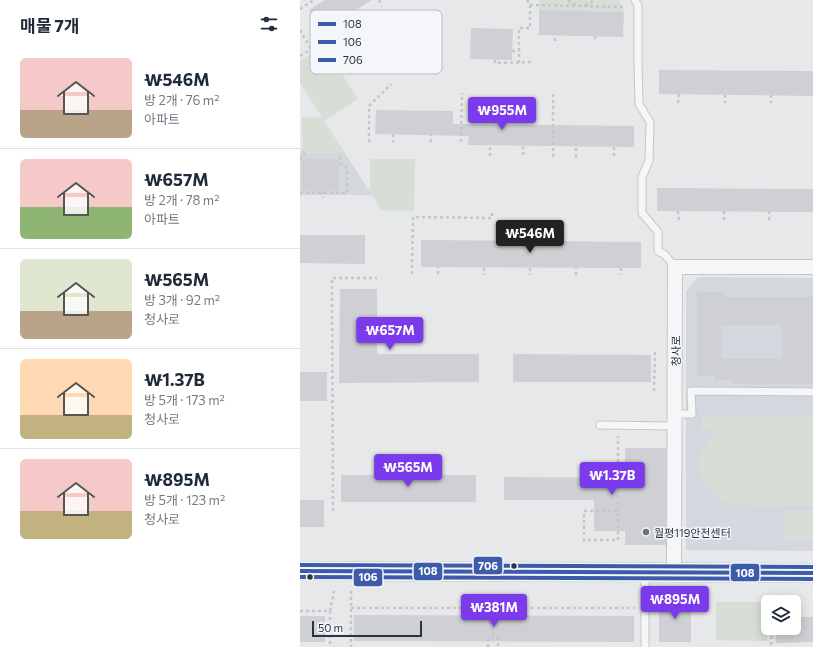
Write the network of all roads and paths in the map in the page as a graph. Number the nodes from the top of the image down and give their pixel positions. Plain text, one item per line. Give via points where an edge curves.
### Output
1 (314, 0) edge
2 (379, 0) edge
3 (527, 0) edge
4 (568, 0) edge
5 (593, 0) edge
6 (635, 0) edge
7 (530, 5) junction
8 (382, 6) dead end
9 (583, 6) junction
10 (626, 7) dead end
11 (300, 9) edge
12 (300, 30) edge
13 (555, 35) dead end
14 (596, 36) dead end
15 (555, 41) dead end
16 (596, 42) dead end
17 (310, 47) edge
18 (310, 50) edge
19 (512, 51) dead end
20 (519, 51) junction
21 (300, 56) edge
22 (495, 60) dead end
23 (532, 62) dead end
24 (519, 63) junction
25 (391, 84) dead end
26 (462, 93) dead end
27 (553, 93) dead end
28 (679, 94) dead end
29 (725, 95) dead end
30 (771, 95) dead end
31 (678, 103) dead end
32 (725, 103) dead end
33 (771, 103) dead end
34 (393, 134) dead end
35 (431, 135) dead end
36 (369, 142) dead end
37 (393, 142) dead end
38 (430, 142) dead end
39 (461, 142) dead end
40 (490, 145) dead end
41 (523, 146) dead end
42 (576, 147) dead end
43 (614, 147) dead end
44 (305, 152) dead end
45 (340, 152) dead end
46 (490, 156) dead end
47 (523, 157) dead end
48 (553, 157) dead end
49 (576, 157) dead end
50 (614, 157) dead end
51 (300, 160) edge
52 (323, 192) junction
53 (300, 193) edge
54 (323, 198) dead end
55 (492, 211) dead end
56 (678, 211) dead end
57 (724, 211) dead end
58 (770, 211) dead end
59 (679, 222) dead end
60 (724, 222) dead end
61 (770, 222) dead end
62 (438, 267) dead end
63 (676, 267) junction
64 (813, 267) edge
65 (484, 268) dead end
66 (530, 268) dead end
67 (576, 268) dead end
68 (621, 268) dead end
69 (412, 274) dead end
70 (438, 274) dead end
71 (484, 275) dead end
72 (530, 275) dead end
73 (576, 275) dead end
74 (621, 275) dead end
75 (377, 278) dead end
76 (655, 349) dead end
77 (654, 390) dead end
78 (813, 392) edge
79 (675, 420) junction
80 (600, 424) dead end
81 (618, 436) dead end
82 (333, 511) dead end
83 (617, 511) junction
84 (300, 571) edge
85 (645, 572) junction
86 (674, 572) junction
87 (813, 573) edge
88 (334, 591) dead end
89 (352, 591) dead end
90 (352, 608) junction
91 (492, 608) junction
92 (638, 608) dead end
93 (300, 611) edge
94 (330, 611) junction
95 (772, 635) edge
96 (493, 638) junction
97 (771, 646) dead end
98 (330, 647) edge
99 (352, 647) edge
100 (488, 647) edge
101 (498, 647) edge
102 (645, 647) edge

1 - 11 path
2 - 8 path
3 - 7 path
4 - 9 path via 575,5
5 - 9 path
6 - 63 lane via 638,6 639,104 650,122 649,161 642,177 642,213 658,232 658,251
7 - 9 path
7 - 20 path via 530,28 519,28
9 - 10 path
12 - 17 path
13 - 15 path
14 - 16 path
18 - 21 path
19 - 20 path
20 - 24 path
22 - 24 path via 495,63
23 - 24 path
25 - 36 path via 369,106
26 - 39 path
27 - 48 path
28 - 31 path
29 - 32 path
30 - 33 path
34 - 37 path
35 - 38 path
40 - 46 path
41 - 47 path
42 - 49 path
43 - 50 path
44 - 51 path
45 - 52 path via 340,162 347,168 347,193
52 - 53 path
52 - 54 path
55 - 69 path via 492,218 413,217
56 - 59 path
57 - 60 path
58 - 61 path
62 - 70 path
63 - 64 street
63 - 79 street, 청사로
65 - 71 path
66 - 72 path
67 - 73 path
68 - 74 path
75 - 82 path via 332,278
76 - 77 path
78 - 79 lane via 691,391 692,414
79 - 80 lane
79 - 86 street, 청사로
81 - 83 path
83 - 83 path via 584,511 584,540 618,540
84 - 85 street
85 - 86 street
85 - 102 lane
86 - 87 street
88 - 94 path
89 - 90 path
90 - 91 path
90 - 99 path
91 - 92 path
91 - 96 path
93 - 94 path
94 - 98 path
95 - 97 path
96 - 100 path via 488,638
96 - 101 path via 498,638

